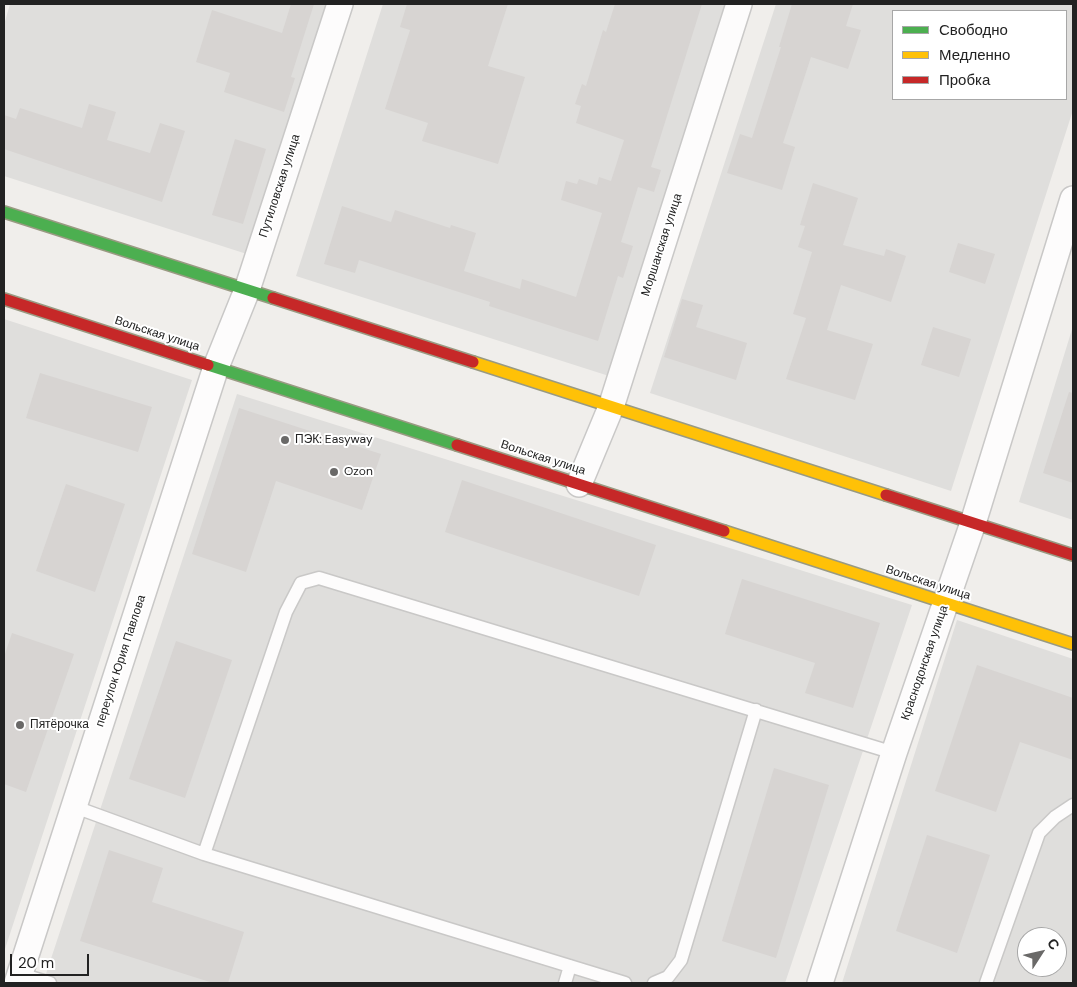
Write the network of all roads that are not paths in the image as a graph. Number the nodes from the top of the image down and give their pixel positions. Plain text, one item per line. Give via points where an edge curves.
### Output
1 (340, 4) edge
2 (739, 4) edge
3 (1073, 199) edge
4 (4, 212) edge
5 (247, 290) junction
6 (4, 299) edge
7 (216, 367) junction
8 (610, 407) junction
9 (579, 484) junction
10 (973, 523) junction
11 (1073, 555) edge
12 (945, 603) junction
13 (1073, 644) edge
14 (756, 710) junction
15 (894, 753) junction
16 (1073, 805) edge
17 (75, 807) junction
18 (204, 854) junction
19 (570, 966) junction
20 (18, 979) edge
21 (50, 983) edge
22 (565, 983) edge
23 (625, 983) edge
24 (654, 983) edge
25 (820, 983) edge
26 (986, 983) edge

1 - 5 street, Путиловская улица
2 - 8 street, Моршанская улица
3 - 10 street, Краснодонская улица
4 - 5 main road
5 - 7 street, Путиловская улица
5 - 8 main road
6 - 7 main road, Вольская улица
7 - 9 main road, Вольская улица
7 - 17 street, переулок Юрия Павлова
8 - 9 street, Моршанская улица
8 - 10 main road
9 - 12 main road, Вольская улица
10 - 11 main road
10 - 12 street, Краснодонская улица
12 - 13 main road, Вольская улица
12 - 15 street, Краснодонская улица
14 - 15 lane
14 - 18 lane via 319,578 310,580 301,583 286,612
14 - 24 lane via 681,960 668,977
15 - 25 street, Краснодонская улица
16 - 26 lane via 1039,833
17 - 18 lane
17 - 20 street, переулок Юрия Павлова
18 - 19 lane
19 - 22 lane
19 - 23 lane
20 - 21 lane

